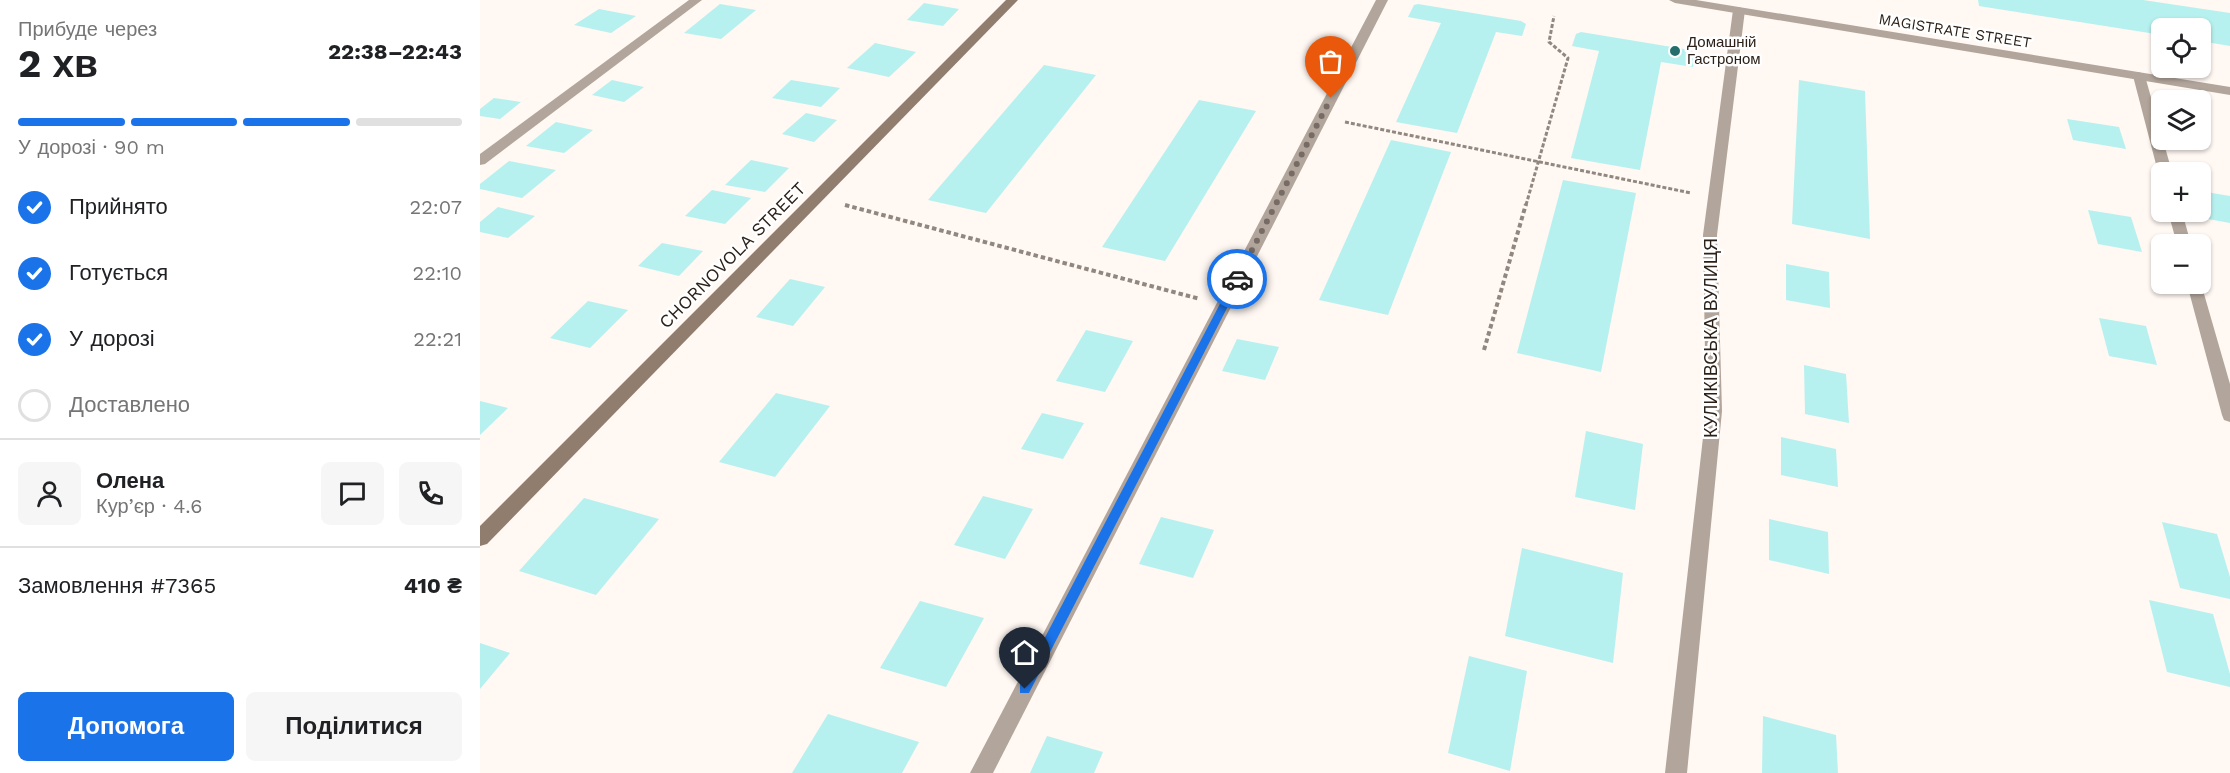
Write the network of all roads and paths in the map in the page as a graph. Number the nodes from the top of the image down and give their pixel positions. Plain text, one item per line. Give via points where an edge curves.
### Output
1 (696, 0) edge
2 (1012, 0) edge
3 (1382, 0) edge
4 (1674, 0) edge
5 (1739, 10) junction
6 (1554, 16) dead end
7 (2139, 76) junction
8 (2230, 91) edge
9 (1321, 117) junction
10 (480, 161) edge
11 (1538, 162) junction
12 (2162, 162) edge
13 (1715, 198) junction
14 (844, 205) dead end
15 (2198, 294) edge
16 (1221, 309) junction
17 (1484, 350) dead end
18 (2230, 415) edge
19 (480, 538) edge
20 (981, 773) edge
21 (1676, 773) edge

1 - 10 street
2 - 19 main road, CHORNOVOLA STREET
3 - 9 street
4 - 5 street, MAGISTRATE STREET
5 - 7 street, MAGISTRATE STREET
5 - 13 street, КУЛИКІВСЬКА ВУЛИЦЯ
6 - 11 path via 1549,42 1568,58
7 - 8 street, MAGISTRATE STREET
7 - 12 street
9 - 11 path
9 - 16 street
11 - 13 path
11 - 17 path
13 - 21 street, КУЛИКІВСЬКА ВУЛИЦЯ via 1710,235 1714,411
14 - 16 path via 1196,297
15 - 18 street
16 - 20 street

